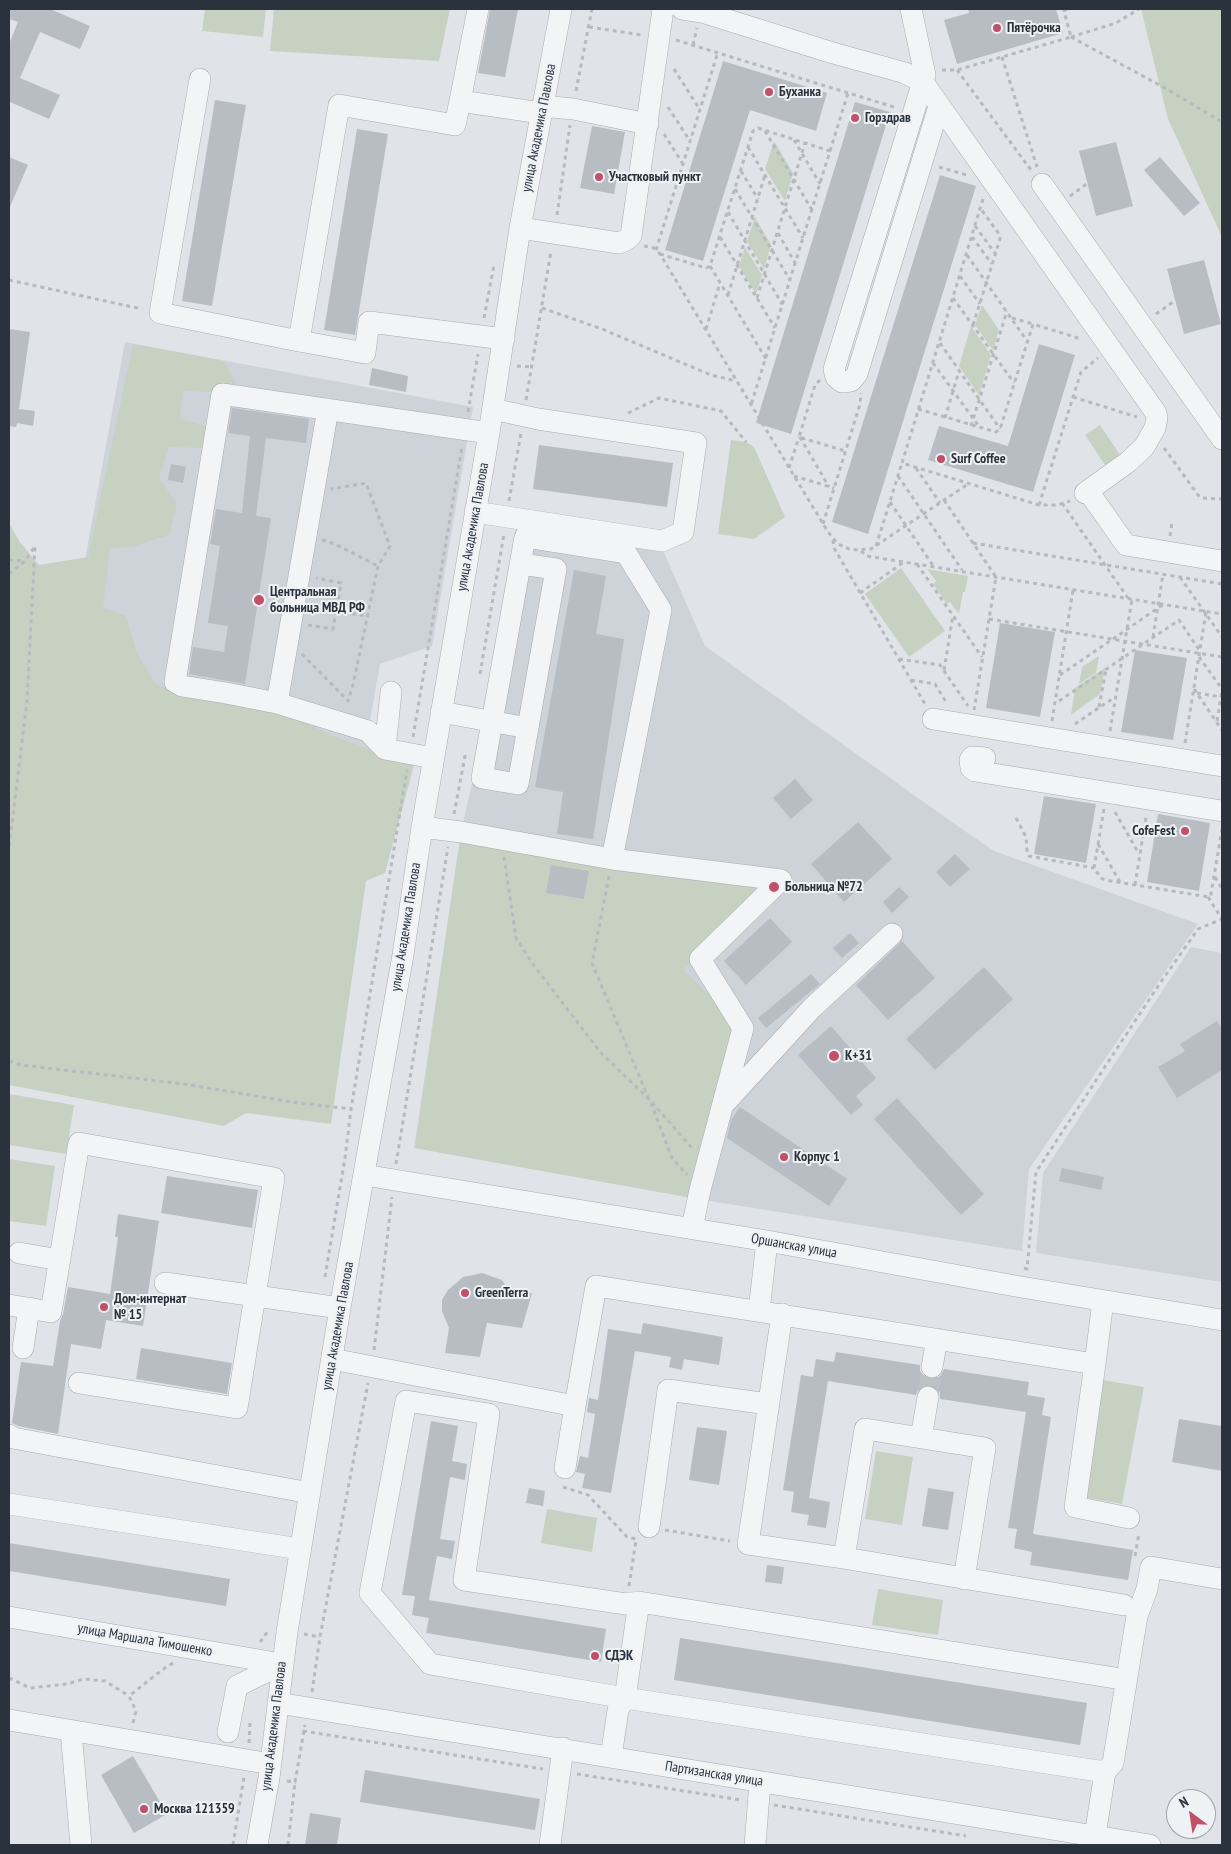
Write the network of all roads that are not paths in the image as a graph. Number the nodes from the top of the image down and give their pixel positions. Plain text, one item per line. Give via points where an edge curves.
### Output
1 (478, 9) edge
2 (561, 9) edge
3 (663, 9) edge
4 (682, 9) edge
5 (911, 9) edge
6 (200, 79) dead end
7 (923, 82) junction
8 (460, 101) junction
9 (939, 106) junction
10 (541, 109) junction
11 (649, 117) junction
12 (1042, 184) road end
13 (520, 228) junction
14 (504, 339) junction
15 (299, 341) junction
16 (328, 409) junction
17 (493, 409) junction
18 (489, 433) junction
19 (1222, 439) edge
20 (475, 512) junction
21 (1222, 561) edge
22 (521, 564) junction
23 (391, 692) dead end
24 (277, 704) junction
25 (441, 712) junction
26 (940, 712) road end
27 (492, 722) junction
28 (528, 728) junction
29 (385, 749) junction
30 (434, 758) junction
31 (985, 758) dead end
32 (1222, 766) edge
33 (1222, 811) edge
34 (422, 827) junction
35 (612, 858) junction
36 (892, 934) dead end
37 (724, 1105) junction
38 (364, 1176) junction
39 (692, 1228) junction
40 (767, 1241) junction
41 (19, 1253) dead end
42 (60, 1260) junction
43 (165, 1283) dead end
44 (256, 1296) junction
45 (1103, 1301) junction
46 (19, 1306) edge
47 (340, 1308) junction
48 (759, 1311) junction
49 (782, 1314) junction
50 (1222, 1320) edge
51 (937, 1339) junction
52 (23, 1348) dead end
53 (332, 1359) junction
54 (1095, 1364) junction
55 (932, 1367) tunnel mouth
56 (80, 1383) dead end
57 (928, 1397) tunnel mouth
58 (768, 1404) junction
59 (575, 1406) junction
60 (9, 1435) edge
61 (921, 1438) junction
62 (565, 1468) dead end
63 (310, 1493) junction
64 (9, 1504) edge
65 (1129, 1518) dead end
66 (642, 1533) road end
67 (300, 1549) junction
68 (844, 1558) junction
69 (964, 1579) junction
70 (1222, 1579) edge
71 (632, 1603) junction
72 (1124, 1605) dead end
73 (9, 1617) edge
74 (282, 1664) junction
75 (1115, 1678) dead end
76 (625, 1698) junction
77 (278, 1703) junction
78 (9, 1720) edge
79 (71, 1731) junction
80 (228, 1732) dead end
81 (563, 1748) junction
82 (611, 1757) junction
83 (270, 1771) junction
84 (1105, 1772) junction
85 (759, 1792) junction
86 (1095, 1836) junction
87 (1061, 1838) edge
88 (1118, 1843) edge
89 (81, 1845) edge
90 (257, 1845) edge
91 (550, 1845) edge
92 (755, 1845) edge
93 (1150, 1845) edge

1 - 8 street
2 - 10 street, улица Академика Павлова
3 - 11 street
4 - 7 street via 702,12 891,69
5 - 7 street via 925,73
6 - 15 street via 160,313
7 - 9 street
7 - 9 street via 834,369 842,382 851,381 857,374
8 - 10 street
8 - 15 street via 455,125 339,105
9 - 21 street via 1155,410 1157,418 1153,433 1144,447 1087,492 1124,543
10 - 11 street
10 - 13 street, улица Академика Павлова
11 - 13 street via 629,238 619,243
12 - 19 street
13 - 14 street, улица Академика Павлова
14 - 15 street via 369,322 365,352
14 - 17 street, улица Академика Павлова
16 - 18 street
16 - 24 street
16 - 24 street via 222,394 175,682
17 - 18 street, улица Академика Павлова
17 - 20 street via 696,443 683,532 662,541
18 - 20 street, улица Академика Павлова
20 - 25 street, улица Академика Павлова
22 - 27 street
22 - 28 street via 556,569
22 - 35 street via 525,537 626,553 661,610
23 - 29 street
24 - 29 street via 368,730
25 - 27 street
25 - 30 street, улица Академика Павлова
26 - 32 street via 1049,738
27 - 28 street
27 - 28 street via 482,778 518,784
29 - 30 street
30 - 34 street, улица Академика Павлова
31 - 33 street via 972,757 971,768 1106,794
34 - 35 street
34 - 38 street, улица Академика Павлова
35 - 37 street via 781,880 700,959 743,1028
36 - 37 street via 812,1008
37 - 39 street
38 - 39 street, Оршанская улица
38 - 47 street, улица Академика Павлова
39 - 40 street, Оршанская улица
40 - 45 street, Оршанская улица
40 - 48 street
41 - 42 street
42 - 44 street via 79,1143 274,1178
42 - 46 street via 52,1312
43 - 44 street
44 - 47 street
44 - 56 street via 237,1408
45 - 50 street, Оршанская улица
45 - 54 street
46 - 52 street
47 - 53 street, улица Академика Павлова
48 - 49 street
48 - 59 street via 596,1286
49 - 51 street
49 - 58 street
51 - 54 street
51 - 55 street
53 - 59 street
53 - 63 street, улица Академика Павлова
54 - 65 street via 1075,1507
57 - 61 street
58 - 66 street via 668,1390
58 - 68 street via 748,1544
59 - 62 street
60 - 63 street
61 - 68 street via 865,1429
61 - 69 street via 985,1448
63 - 67 street, улица Академика Павлова
64 - 67 street
67 - 74 street, улица Академика Павлова
68 - 69 street
69 - 72 street
70 - 84 street via 1150,1567 1147,1589 1137,1616 1113,1763
71 - 75 street
71 - 76 street
71 - 76 street via 464,1580 489,1414 406,1401 370,1593 430,1664
73 - 74 street, улица Маршала Тимошенко
74 - 77 street, улица Академика Павлова
74 - 80 street via 237,1686
76 - 82 street via 618,1710
76 - 84 street
77 - 81 street, Партизанская улица
77 - 83 street, улица Академика Павлова
78 - 79 street
79 - 83 street
79 - 89 street
81 - 82 street, Партизанская улица
81 - 91 street
82 - 85 street, Партизанская улица
83 - 90 street, улица Академика Павлова
84 - 86 street
85 - 87 street, Партизанская улица
85 - 92 street
86 - 87 street, Партизанская улица
86 - 88 street, Партизанская улица
88 - 93 street, Партизанская улица

